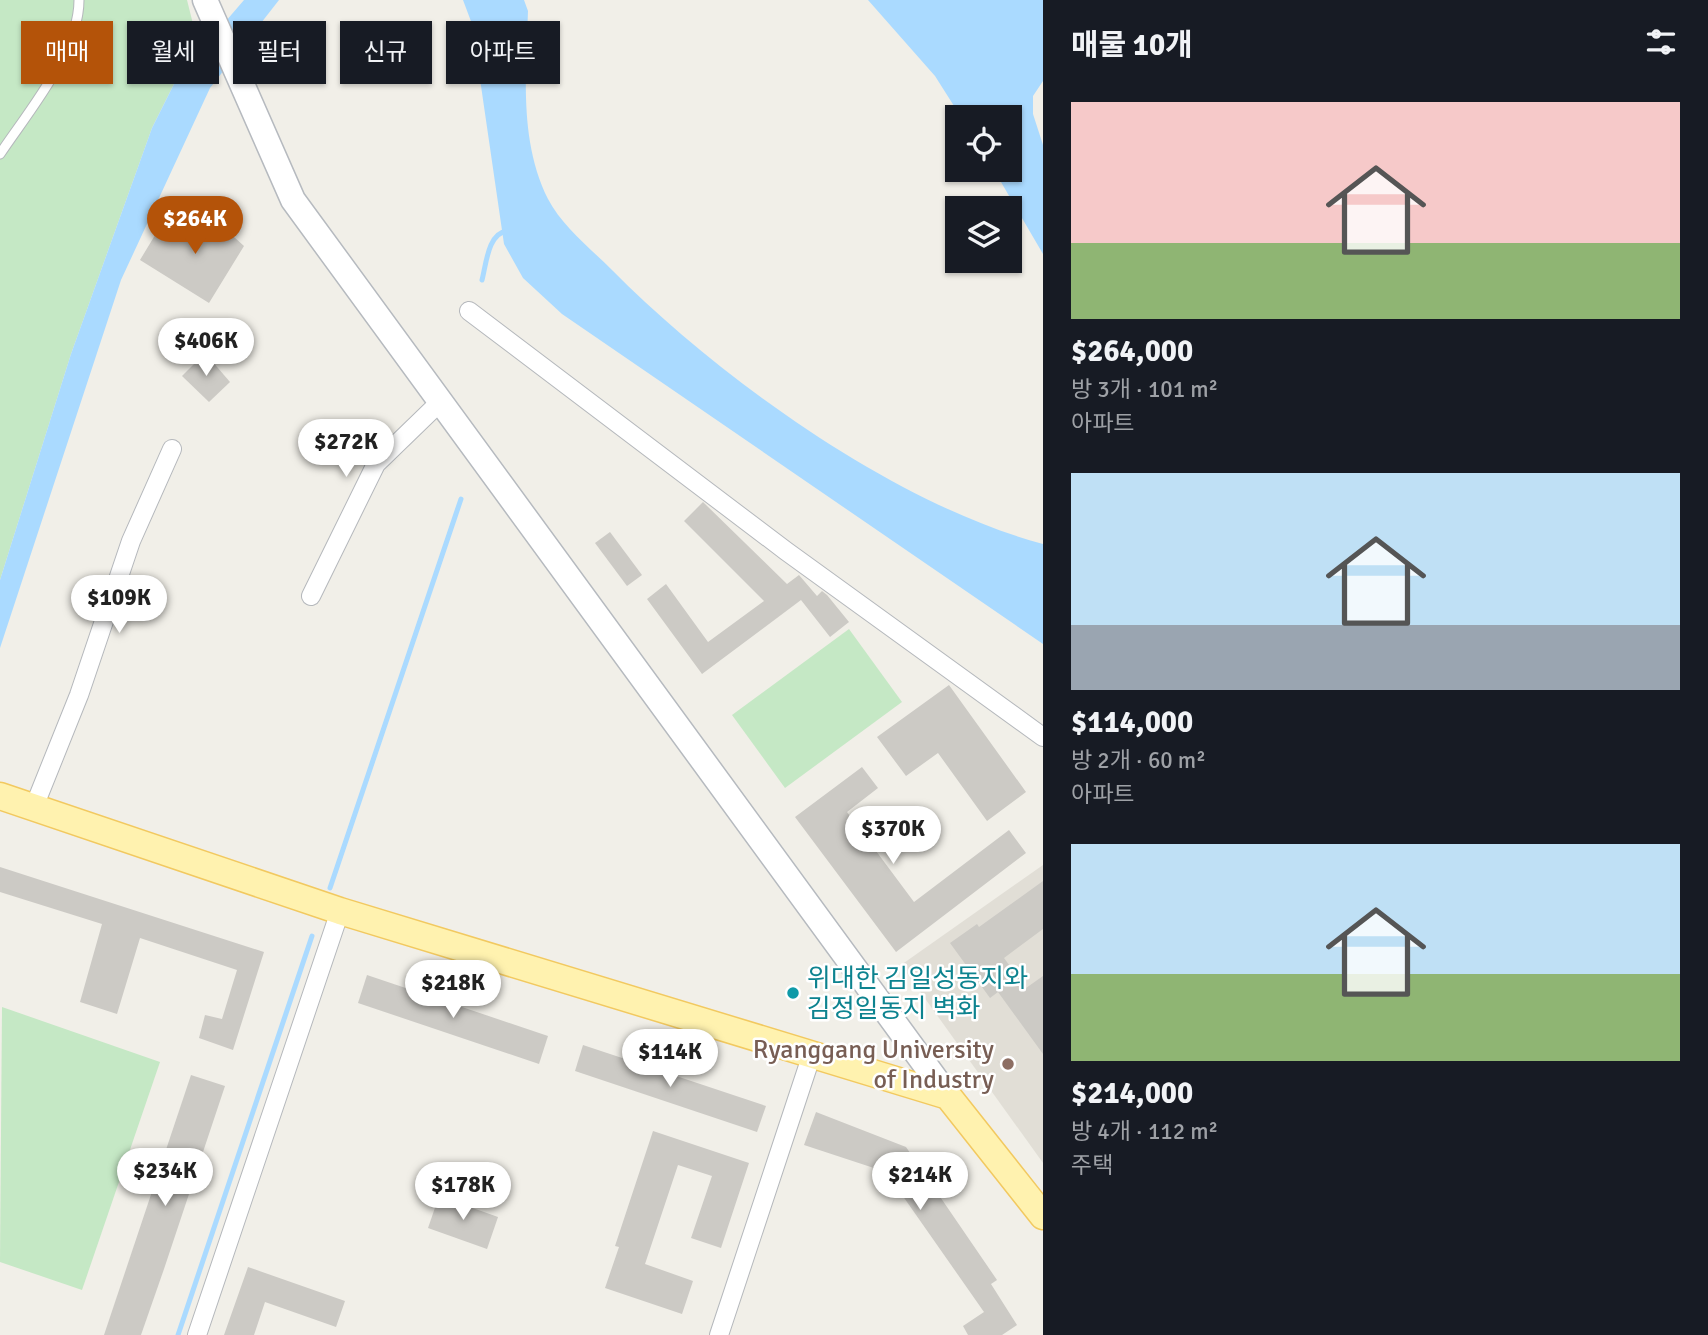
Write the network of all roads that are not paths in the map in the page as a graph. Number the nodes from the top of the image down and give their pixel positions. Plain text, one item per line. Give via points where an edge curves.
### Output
1 (79, 0) edge
2 (205, 0) edge
3 (0, 154) edge
4 (469, 311) dead end
5 (439, 403) junction
6 (172, 450) dead end
7 (311, 596) dead end
8 (1043, 737) edge
9 (0, 796) edge
10 (34, 807) junction
11 (340, 911) junction
12 (812, 1054) junction
13 (948, 1096) junction
14 (1043, 1216) edge
15 (197, 1335) edge
16 (719, 1335) edge

1 - 3 lane via 61,62
2 - 5 main road via 293,200
4 - 8 street via 786,551
5 - 7 street via 376,464
5 - 13 main road
6 - 10 street via 131,541 79,695
9 - 10 main road
10 - 11 main road
11 - 12 main road
11 - 15 street
12 - 13 main road
12 - 16 street
13 - 14 main road

